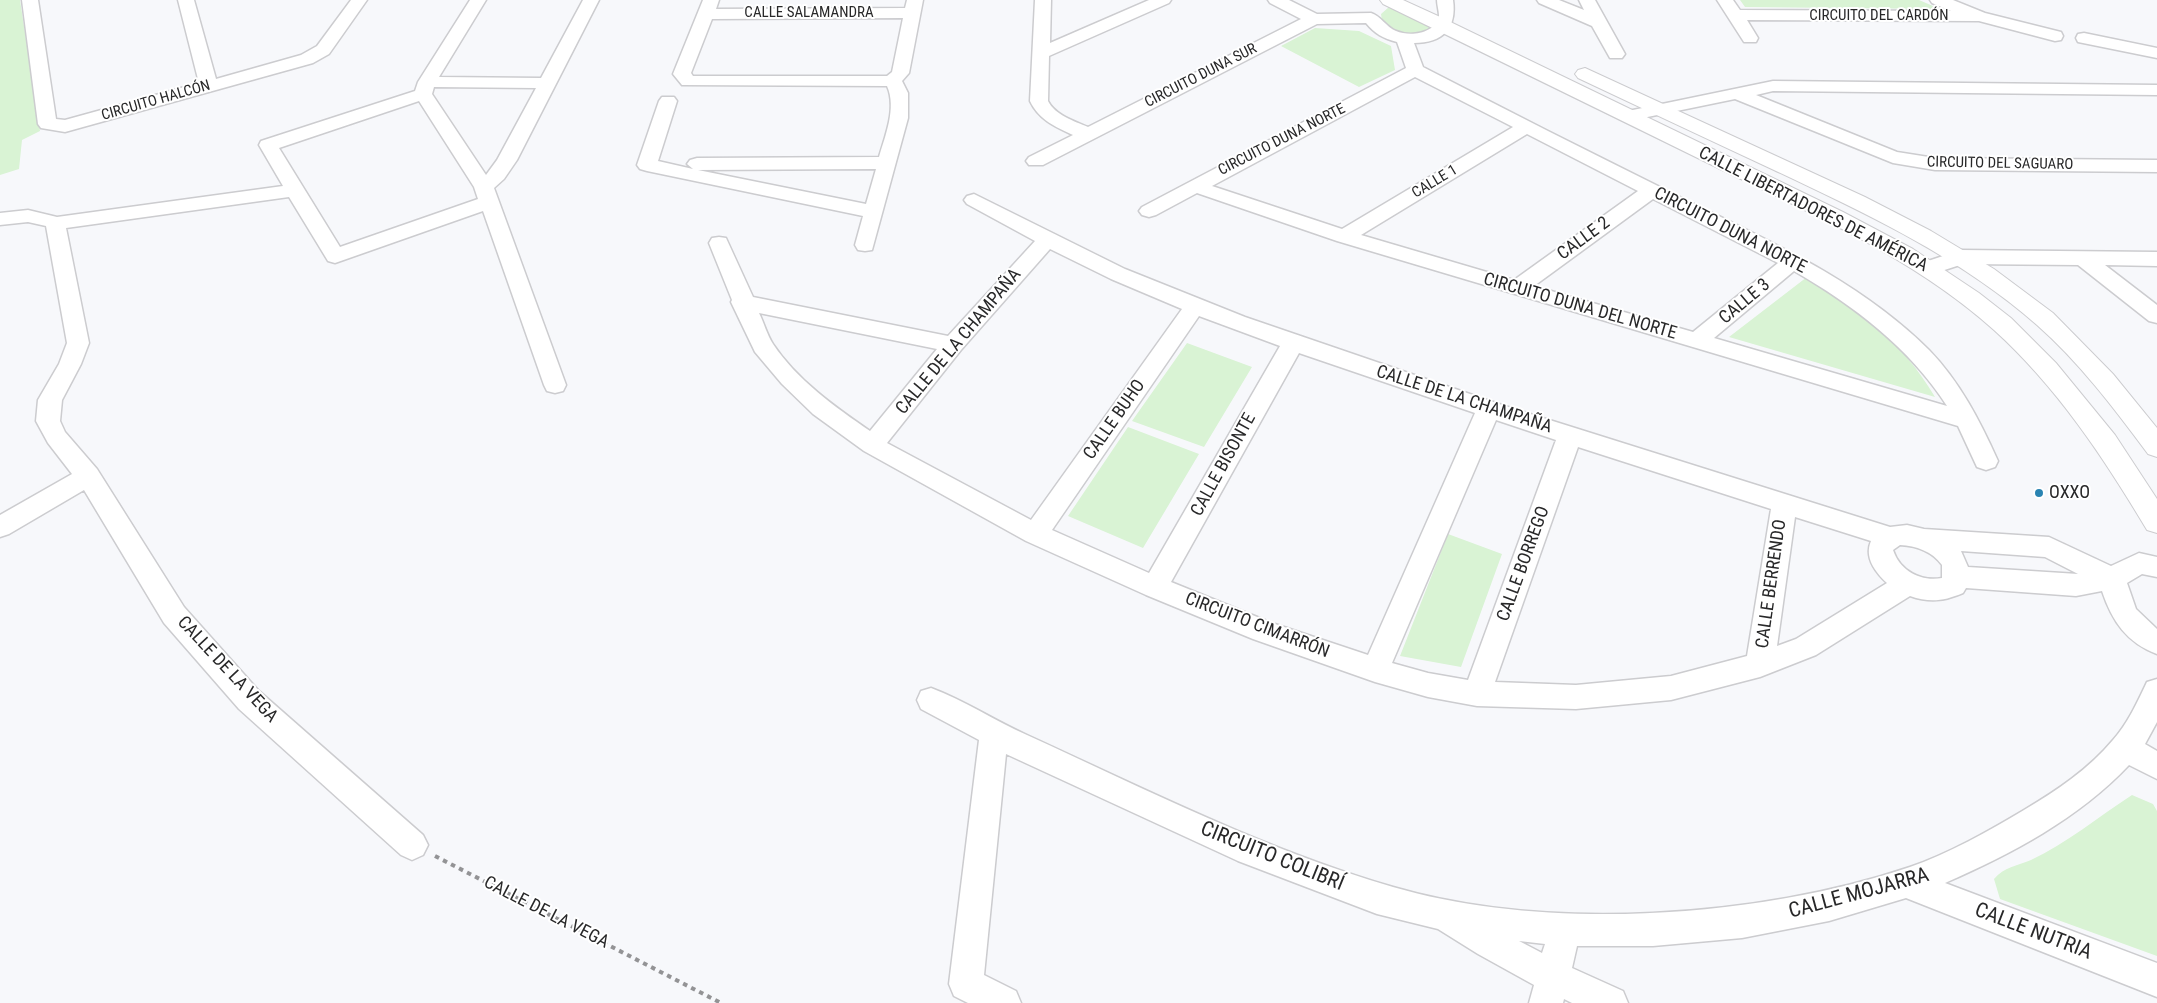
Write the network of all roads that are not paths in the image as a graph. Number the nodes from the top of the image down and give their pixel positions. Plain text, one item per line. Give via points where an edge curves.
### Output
1 (30, 0) edge
2 (186, 0) edge
3 (338, 0) edge
4 (359, 0) edge
5 (478, 0) edge
6 (591, 0) edge
7 (1043, 0) edge
8 (1163, 0) edge
9 (1276, 0) edge
10 (1390, 0) edge
11 (1425, 0) edge
12 (1545, 0) edge
13 (1587, 0) edge
14 (1725, 0) edge
15 (1938, 0) edge
16 (914, 6) edge
17 (708, 7) edge
18 (1445, 12) edge
19 (1735, 15) junction
20 (1979, 16) junction
21 (345, 17) junction
22 (1371, 18) junction
23 (1314, 19) junction
24 (1598, 22) junction
25 (2055, 36) dead end
26 (1404, 38) junction
27 (1750, 38) dead end
28 (2084, 38) dead end
29 (2157, 53) edge
30 (1040, 54) junction
31 (1616, 54) dead end
32 (1415, 70) junction
33 (893, 80) junction
34 (547, 83) junction
35 (209, 86) junction
36 (425, 88) junction
37 (2157, 90) edge
38 (1736, 93) junction
39 (668, 101) dead end
40 (1660, 109) junction
41 (1628, 116) junction
42 (1526, 127) junction
43 (1087, 134) junction
44 (1036, 161) dead end
45 (887, 162) junction
46 (647, 165) junction
47 (2157, 166) edge
48 (1194, 186) junction
49 (296, 190) junction
50 (1652, 190) junction
51 (487, 195) junction
52 (974, 200) dead end
53 (1149, 210) dead end
54 (874, 212) junction
55 (0, 220) edge
56 (55, 223) junction
57 (1344, 237) junction
58 (1047, 240) junction
59 (719, 242) dead end
60 (865, 245) dead end
61 (1961, 258) junction
62 (2083, 258) junction
63 (2157, 259) edge
64 (1792, 262) junction
65 (1929, 268) junction
66 (1517, 288) junction
67 (742, 302) junction
68 (1195, 306) junction
69 (2157, 316) edge
70 (1697, 341) junction
71 (1293, 343) junction
72 (953, 345) junction
73 (555, 385) dead end
74 (1489, 409) junction
75 (1968, 421) junction
76 (1570, 435) junction
77 (872, 445) junction
78 (2157, 447) edge
79 (1986, 461) dead end
80 (88, 476) junction
81 (2150, 500) edge
82 (1784, 503) junction
83 (2157, 522) edge
84 (0, 527) edge
85 (1035, 534) junction
86 (1889, 537) junction
87 (1925, 539) junction
88 (2157, 567) edge
89 (1957, 577) junction
90 (2112, 579) junction
91 (1907, 584) junction
92 (1155, 587) junction
93 (2157, 642) edge
94 (1760, 665) junction
95 (1375, 670) junction
96 (2157, 691) edge
97 (1477, 694) junction
98 (931, 700) dead end
99 (994, 734) junction
100 (2125, 748) junction
101 (2157, 766) edge
102 (412, 845) road end
103 (1908, 884) junction
104 (1440, 913) junction
105 (1565, 929) junction
106 (2157, 980) edge
107 (1549, 990) edge
108 (1004, 1003) edge
109 (1611, 1003) edge

1 - 35 street, CIRCUITO HALCÓN via 47,124 66,126
2 - 35 street
3 - 21 street
4 - 21 street, CIRCUITO HALCÓN
5 - 36 street
6 - 34 street
7 - 30 street
8 - 30 street
9 - 23 street, CIRCUITO DUNA SUR
10 - 18 street, CALLE LIBERTADORES DE AMÉRICA
10 - 22 street via 1372,12
11 - 18 street, CALLE LIBERTADORES DE AMÉRICA
12 - 24 street
13 - 24 street
14 - 19 street
15 - 20 street, CIRCUITO DEL CARDÓN
16 - 17 street, CALLE SALAMANDRA
16 - 33 street via 900,73
17 - 33 street via 682,74 688,81
18 - 26 street via 1434,35
18 - 40 street, CALLE LIBERTADORES DE AMÉRICA
18 - 41 street, CALLE LIBERTADORES DE AMÉRICA
19 - 20 street, CIRCUITO DEL CARDÓN
19 - 27 street
20 - 25 street
21 - 35 street, CIRCUITO HALCÓN via 316,56
22 - 23 street, CIRCUITO DUNA SUR
22 - 26 street via 1382,30
23 - 43 street, CIRCUITO DUNA SUR
24 - 31 street
26 - 32 street
28 - 29 street
30 - 43 street via 1041,108
32 - 42 street, CIRCUITO DUNA NORTE
32 - 48 street, CIRCUITO DUNA NORTE
33 - 45 street via 899,93 899,118
34 - 36 street
34 - 51 street
36 - 49 street via 268,145
36 - 51 street
37 - 38 street via 1774,86
38 - 40 street
38 - 47 street, CIRCUITO DEL SAGUARO via 1894,157 1915,162
39 - 46 street
40 - 41 street
40 - 61 street, CALLE LIBERTADORES DE AMÉRICA via 1872,208
41 - 65 street, CALLE LIBERTADORES DE AMÉRICA via 1862,230
42 - 50 street, CIRCUITO DUNA NORTE
42 - 57 street, CALLE 1
43 - 44 street, CIRCUITO DUNA SUR
45 - 46 street
45 - 54 street
46 - 54 street
48 - 53 street, CIRCUITO DUNA NORTE
48 - 57 street, CIRCUITO DUNA DEL NORTE
49 - 51 street via 335,256
49 - 56 street
50 - 64 street, CIRCUITO DUNA NORTE
50 - 66 street, CALLE 2
51 - 73 street
52 - 58 street, CALLE DE LA CHAMPAÑA
54 - 60 street
55 - 56 street via 29,215
56 - 80 street, CALLE DE LA VEGA via 78,343 50,400 48,421 56,437
57 - 66 street, CIRCUITO DUNA DEL NORTE
58 - 68 street, CALLE DE LA CHAMPAÑA
58 - 72 street, CALLE DE LA CHAMPAÑA
59 - 67 street, CIRCUITO CIMARRÓN
61 - 62 street
61 - 65 street
61 - 78 street, CALLE LIBERTADORES DE AMÉRICA via 2014,294 2069,342 2102,376
62 - 63 street
62 - 69 street
64 - 70 street, CALLE 3
64 - 75 street, CIRCUITO DUNA NORTE via 1856,301 1894,332 1948,390
65 - 81 street, CALLE LIBERTADORES DE AMÉRICA via 2001,323 2055,376
66 - 70 street, CIRCUITO DUNA DEL NORTE
67 - 72 street
67 - 77 street, CIRCUITO CIMARRÓN via 763,347 790,378 820,408
68 - 71 street, CALLE DE LA CHAMPAÑA
68 - 85 street, CALLE BUHO
70 - 75 street, CIRCUITO DUNA DEL NORTE
71 - 74 street, CALLE DE LA CHAMPAÑA
71 - 92 street, CALLE BISONTE
72 - 77 street, CALLE DE LA CHAMPAÑA
74 - 76 street, CALLE DE LA CHAMPAÑA
74 - 95 street
75 - 79 street, CIRCUITO DUNA NORTE
76 - 82 street, CALLE DE LA CHAMPAÑA
76 - 97 street, CALLE BORREGO
77 - 85 street, CIRCUITO CIMARRÓN
80 - 84 street
80 - 102 street, CALLE DE LA VEGA via 174,615 249,700
81 - 83 street, CALLE LIBERTADORES DE AMÉRICA
82 - 86 street, CALLE DE LA CHAMPAÑA
82 - 94 street, CALLE BERRENDO
85 - 92 street, CIRCUITO CIMARRÓN
86 - 87 street via 1905,534
86 - 91 street via 1880,550 1882,558 1891,572
87 - 89 street via 1951,557 1957,568
87 - 90 street via 2049,547
88 - 90 street via 2139,563
89 - 90 street via 2076,585
89 - 91 street via 1954,585 1939,590
90 - 93 street via 2120,610 2132,624
91 - 94 street, CIRCUITO CIMARRÓN via 1806,646
92 - 95 street, CIRCUITO CIMARRÓN
94 - 97 street, CIRCUITO CIMARRÓN via 1671,688 1576,697
95 - 97 street, CIRCUITO CIMARRÓN
96 - 100 street, CALLE MOJARRA
98 - 99 street, CIRCUITO COLIBRÍ
99 - 104 street, CIRCUITO COLIBRÍ via 1271,861 1401,905
99 - 108 street via 966,984
100 - 101 street
100 - 103 street, CALLE MOJARRA via 2083,788 2033,825 1974,857
103 - 105 street, CALLE MOJARRA via 1803,912 1687,928
103 - 106 street, CALLE NUTRIA
104 - 105 street, CIRCUITO COLIBRÍ via 1497,923
104 - 107 street via 1498,949
105 - 107 street
107 - 109 street

